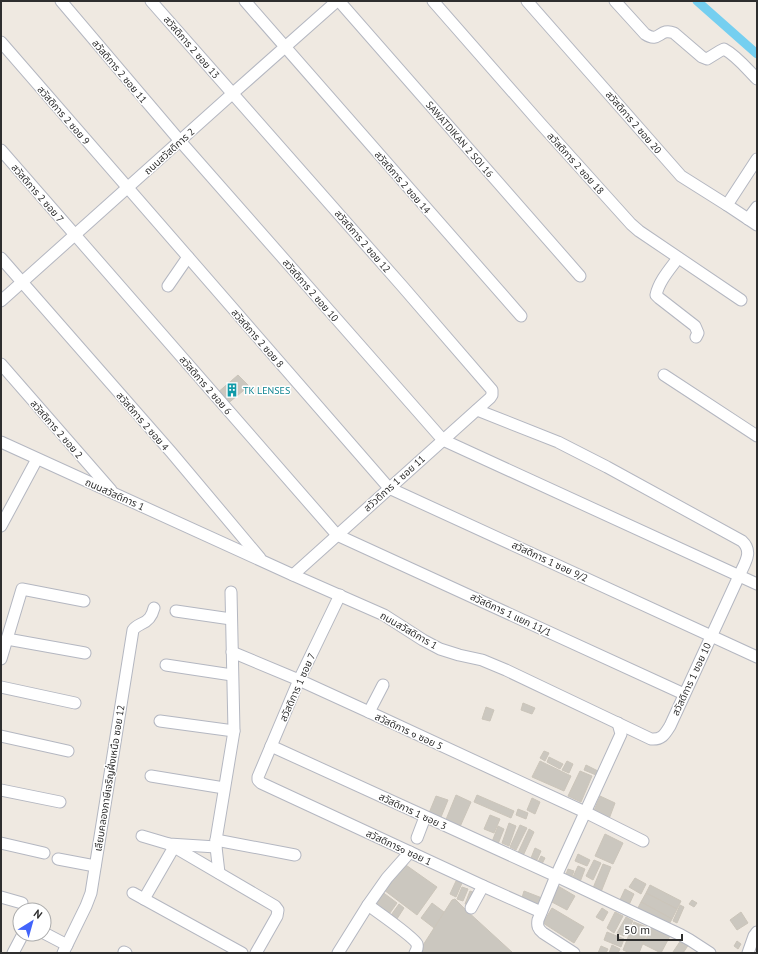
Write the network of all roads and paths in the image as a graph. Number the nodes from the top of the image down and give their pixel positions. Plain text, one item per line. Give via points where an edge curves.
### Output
1 (61, 1) edge
2 (151, 1) edge
3 (245, 1) edge
4 (338, 1) edge
5 (433, 1) edge
6 (527, 1) edge
7 (615, 1) edge
8 (1, 42) edge
9 (286, 47) junction
10 (757, 79) edge
11 (232, 94) junction
12 (180, 141) junction
13 (1, 150) edge
14 (757, 159) edge
15 (128, 188) junction
16 (727, 205) junction
17 (757, 207) edge
18 (753, 222) edge
19 (75, 235) junction
20 (188, 257) junction
21 (1, 258) edge
22 (678, 258) junction
23 (580, 276) dead end
24 (22, 283) junction
25 (168, 286) dead end
26 (741, 300) dead end
27 (1, 301) edge
28 (521, 316) dead end
29 (696, 337) dead end
30 (1, 364) edge
31 (664, 375) dead end
32 (492, 390) joint
33 (477, 410) junction
34 (757, 436) edge
35 (443, 440) junction
36 (1, 442) edge
37 (37, 459) junction
38 (389, 488) junction
39 (113, 493) junction
40 (1, 526) edge
41 (337, 535) junction
42 (262, 561) junction
43 (293, 575) junction
44 (739, 576) junction
45 (757, 584) edge
46 (231, 592) dead end
47 (340, 595) junction
48 (84, 601) dead end
49 (154, 608) dead end
50 (176, 611) dead end
51 (231, 619) junction
52 (712, 635) junction
53 (7, 639) junction
54 (232, 652) junction
55 (85, 653) dead end
56 (757, 656) edge
57 (1, 659) edge
58 (166, 665) dead end
59 (232, 675) junction
60 (300, 680) junction
61 (383, 685) dead end
62 (1, 687) edge
63 (684, 694) junction
64 (75, 703) dead end
65 (369, 712) junction
66 (160, 722) dead end
67 (618, 723) junction
68 (234, 731) junction
69 (1, 736) edge
70 (271, 746) junction
71 (68, 751) dead end
72 (151, 776) dead end
73 (258, 780) joint
74 (224, 788) junction
75 (1, 790) edge
76 (60, 802) dead end
77 (585, 812) junction
78 (425, 817) junction
79 (142, 836) dead end
80 (417, 838) dead end
81 (643, 841) dead end
82 (1, 843) edge
83 (216, 844) junction
84 (172, 846) junction
85 (410, 852) junction
86 (44, 854) dead end
87 (295, 855) dead end
88 (58, 859) dead end
89 (95, 866) junction
90 (220, 873) junction
91 (556, 876) junction
92 (483, 886) junction
93 (133, 893) dead end
94 (1, 897) edge
95 (144, 899) junction
96 (18, 902) edge
97 (368, 905) junction
98 (471, 908) dead end
99 (541, 912) junction
100 (757, 932) edge
101 (52, 939) edge
102 (19, 942) edge
103 (65, 949) edge
104 (13, 953) edge
105 (242, 953) edge
106 (256, 953) edge
107 (338, 953) edge
108 (415, 953) edge
109 (574, 953) edge
110 (710, 953) edge
111 (748, 953) edge

1 - 12 street, สวัสดิการ 2 ซอย 11
2 - 11 street, สวัสดิการ 2 ซอย 13
3 - 9 street, สวัสดิการ 2 ซอย 14
4 - 9 street, ถนนสวัสดิการ 2
4 - 23 street, SAWATDIKAN 2 SOI 16
5 - 22 street, สวัสดิการ 2 ซอย 18 via 631,224
6 - 16 street, สวัสดิการ 2 ซอย 20 via 681,176
7 - 10 street via 650,37 655,38 669,31 702,57 707,58 724,49
8 - 15 street, สวัสดิการ 2 ซอย 9
9 - 11 street, ถนนสวัสดิการ 2
9 - 28 street, สวัสดิการ 2 ซอย 14
11 - 12 street, ถนนสวัสดิการ 2
11 - 32 street, สวัสดิการ 2 ซอย 12
12 - 15 street, ถนนสวัสดิการ 2
12 - 35 street, สวัสดิการ 2 ซอย 10
13 - 19 street, สวัสดิการ 2 ซอย 7
14 - 16 street
15 - 19 street, ถนนสวัสดิการ 2
15 - 20 street, สวัสดิการ 2 ซอย 8
16 - 18 street, สวัสดิการ 2 ซอย 20
17 - 18 street
19 - 24 street, ถนนสวัสดิการ 2
19 - 41 street, สวัสดิการ 2 ซอย 6
20 - 25 street
20 - 38 street, สวัสดิการ 2 ซอย 8
21 - 24 street, สวัสดิการ 2 ซอย 4
22 - 26 street, สวัสดิการ 2 ซอย 18
22 - 29 street via 657,289 656,295 695,326 698,333
24 - 27 street, ถนนสวัสดิการ 2
24 - 42 street, สวัสดิการ 2 ซอย 4 via 171,452
30 - 39 street, สวัสดิการ 2 ซอย 2
31 - 34 street
32 - 33 street, สวัวดิการ 1 ซอย 11 via 490,398
33 - 35 street, สวัวดิการ 1 ซอย 11
33 - 44 street, สวัสดิการ 1 ซอย 10 via 558,442 607,466 742,541 748,550
35 - 38 street, สวัวดิการ 1 ซอย 11
35 - 44 street
36 - 37 street, ถนนสวัสดิการ 1
37 - 39 street, ถนนสวัสดิการ 1
37 - 40 street
38 - 41 street, สวัวดิการ 1 ซอย 11
38 - 52 street, สวัสดิการ 1 ซอย 9/2
39 - 42 street, ถนนสวัสดิการ 1
41 - 43 street, สวัวดิการ 1 ซอย 11
41 - 63 street, สวัสดิการ 1 แยก 11/1
42 - 43 street, ถนนสวัสดิการ 1
43 - 47 street, ถนนสวัสดิการ 1
44 - 45 street
44 - 52 street, สวัสดิการ 1 ซอย 10
46 - 51 street
47 - 60 street, สวัสดิการ 1 ซอย 7
47 - 67 street, ถนนสวัสดิการ 1 via 384,615 440,649 482,660
48 - 53 street via 22,589
49 - 89 street, เลียบคลองภาษีเจริญฝั่งเหนือ ซอย 12 via 148,621 133,630
50 - 51 street
51 - 54 street
52 - 56 street, สวัสดิการ 1 ซอย 9/2
52 - 63 street, สวัสดิการ 1 ซอย 10
53 - 55 street
53 - 57 street
54 - 59 street
54 - 60 street, สวัสดิการ ๑ ซอย 5
58 - 59 street
59 - 68 street
60 - 65 street, สวัสดิการ ๑ ซอย 5
60 - 70 street, สวัสดิการ 1 ซอย 7
61 - 65 street
62 - 64 street
63 - 67 street, สวัสดิการ 1 ซอย 10 via 670,726 664,735 656,740
65 - 77 street, สวัสดิการ ๑ ซอย 5
66 - 68 street
67 - 77 street via 621,734
68 - 74 street
69 - 71 street
70 - 73 street, สวัสดิการ 1 ซอย 7
70 - 78 street, สวัสดิการ 1 ซอย 3
72 - 74 street
73 - 85 street, สวัสดิการ๑ ซอย 1
74 - 83 street
75 - 76 street
77 - 81 street, สวัสดิการ ๑ ซอย 5
77 - 91 street
78 - 80 street
78 - 91 street, สวัสดิการ 1 ซอย 3
79 - 84 street
82 - 86 street
83 - 84 street
83 - 87 street
83 - 90 street
84 - 90 street
84 - 95 street
85 - 92 street, สวัสดิการ๑ ซอย 1
85 - 97 street
88 - 89 street
89 - 103 street, เลียบคลองภาษีเจริญฝั่งเหนือ ซอย 12 via 91,893
90 - 106 street via 278,910
91 - 99 street
91 - 110 street, สวัสดิการ 1 ซอย 3 via 682,935
92 - 98 street
92 - 99 street, สวัสดิการ๑ ซอย 1
93 - 95 street
94 - 96 street
95 - 105 street
97 - 107 street
97 - 108 street via 416,942
99 - 109 street via 538,929
100 - 111 street
101 - 103 street
102 - 104 street

